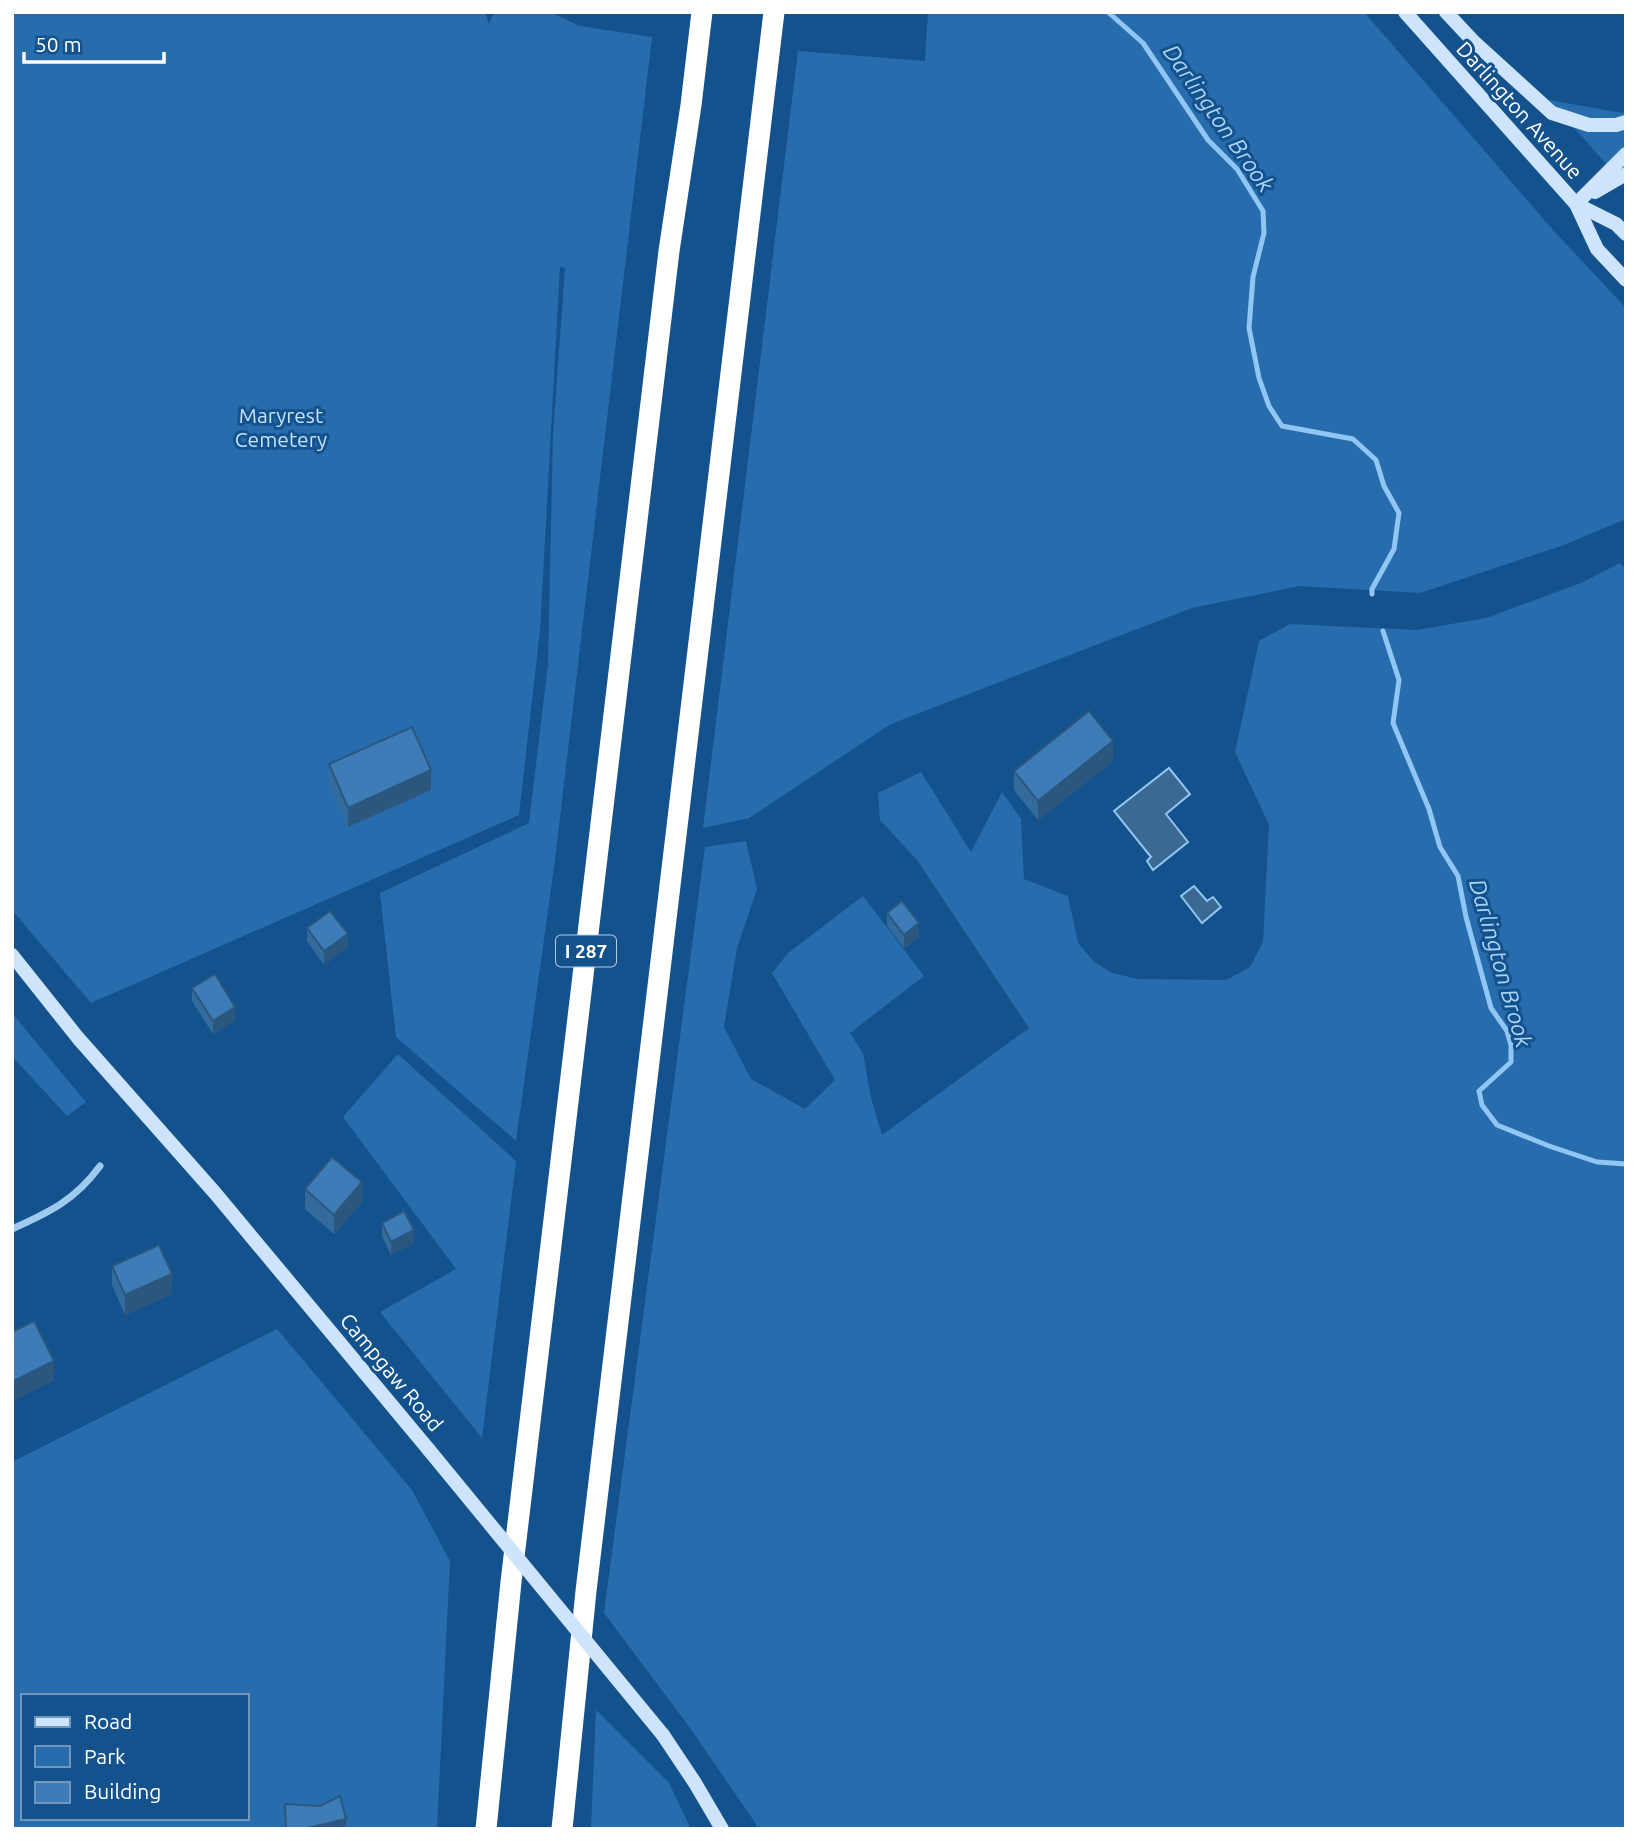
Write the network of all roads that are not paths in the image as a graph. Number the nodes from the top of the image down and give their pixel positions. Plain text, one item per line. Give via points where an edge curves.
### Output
1 (702, 12) edge
2 (774, 12) edge
3 (1405, 12) edge
4 (1446, 12) edge
5 (1626, 122) edge
6 (1626, 154) edge
7 (1626, 174) edge
8 (1576, 204) junction
9 (1626, 234) edge
10 (1626, 280) edge
11 (12, 955) edge
12 (100, 1166) dead end
13 (12, 1228) edge
14 (486, 1829) edge
15 (562, 1829) edge
16 (722, 1829) edge

1 - 14 highway, I 287 via 659,333
2 - 15 highway via 586,1591
3 - 8 main road, Darlington Avenue
4 - 5 main road via 1552,113 1589,125
6 - 8 main road
7 - 8 main road
8 - 9 main road, Darlington Avenue
8 - 10 main road, Darlington Avenue via 1597,249
11 - 16 main road, Campgaw Road, bridge via 663,1735
12 - 13 street via 72,1198

